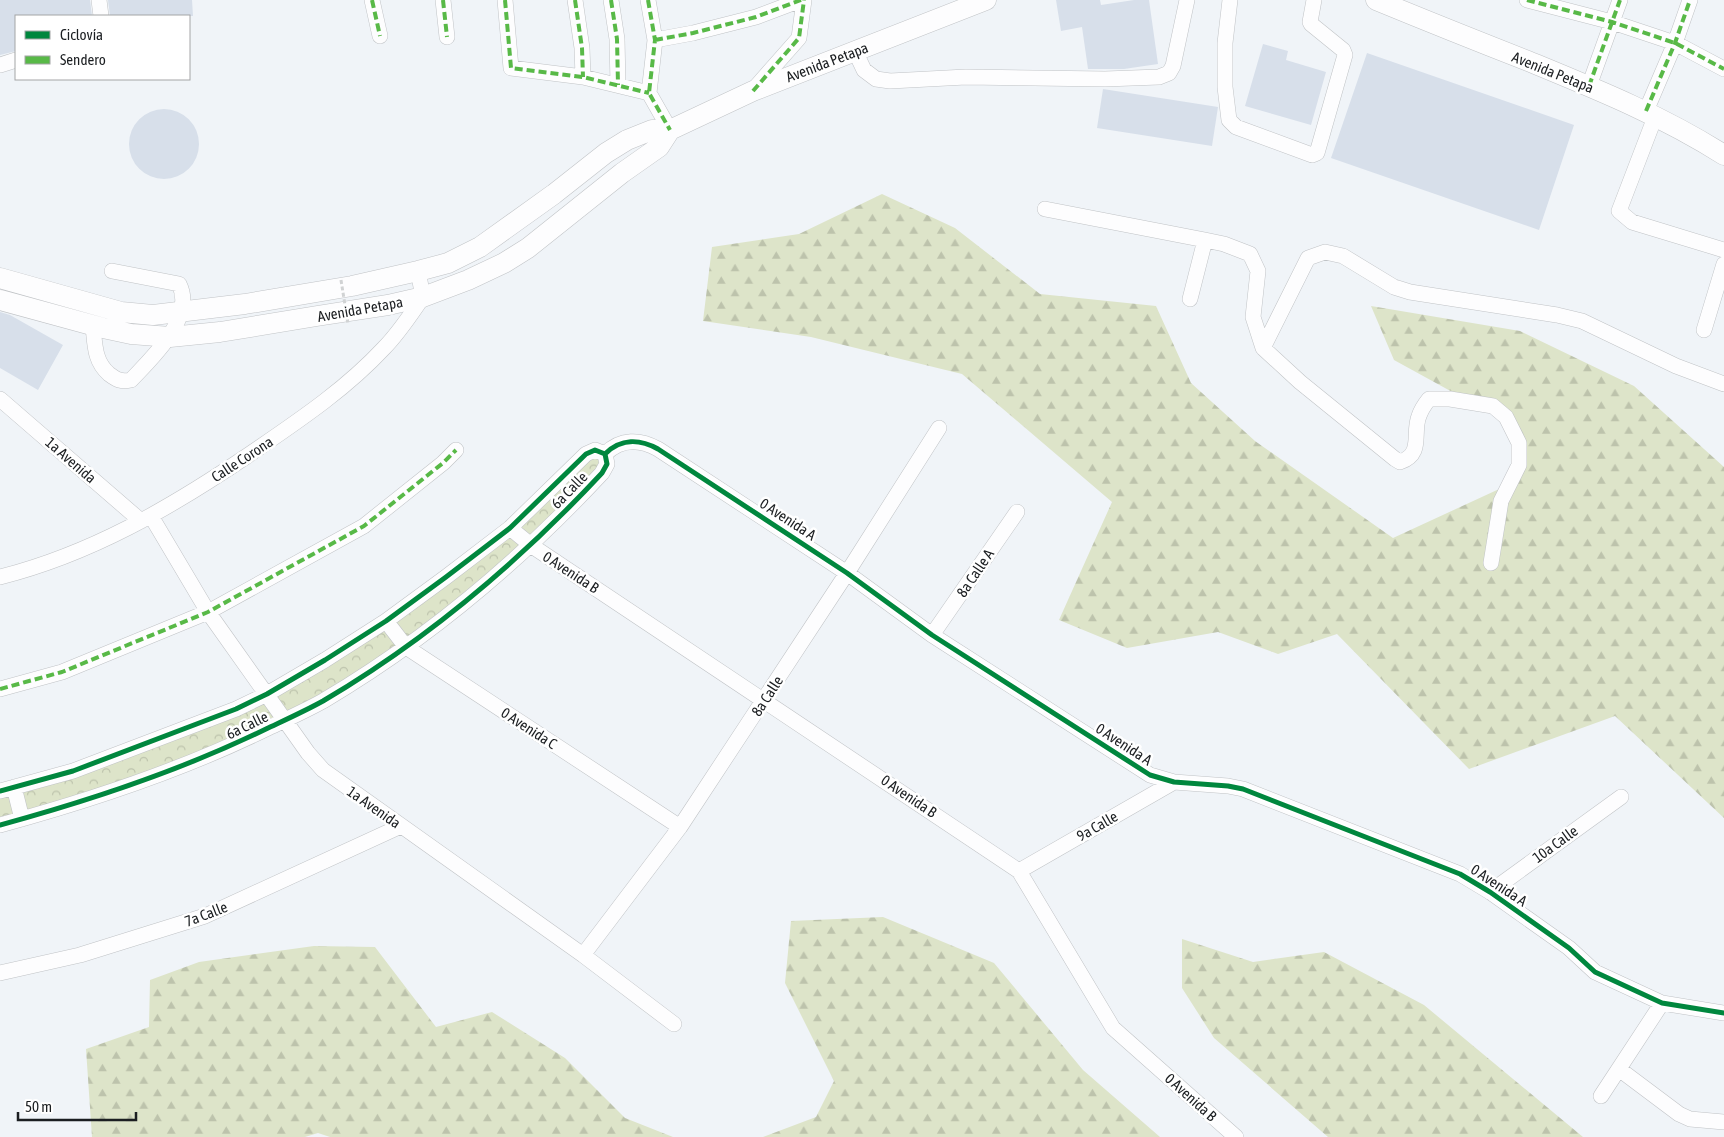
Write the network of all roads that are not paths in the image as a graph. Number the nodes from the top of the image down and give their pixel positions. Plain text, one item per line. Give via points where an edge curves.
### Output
1 (99, 0) edge
2 (372, 0) edge
3 (443, 0) edge
4 (505, 0) edge
5 (575, 0) edge
6 (611, 0) edge
7 (648, 0) edge
8 (802, 0) edge
9 (986, 0) edge
10 (1187, 0) edge
11 (1230, 0) edge
12 (1314, 0) edge
13 (1376, 0) edge
14 (1528, 0) edge
15 (1620, 0) edge
16 (1690, 0) edge
17 (1550, 3) edge
18 (101, 15) edge
19 (1612, 22) junction
20 (380, 36) dead end
21 (447, 37) dead end
22 (655, 40) junction
23 (1675, 43) junction
24 (855, 51) junction
25 (15, 60) edge
26 (0, 65) edge
27 (1724, 69) edge
28 (583, 77) junction
29 (618, 85) junction
30 (1589, 86) junction
31 (753, 91) junction
32 (649, 93) junction
33 (1651, 114) junction
34 (670, 130) junction
35 (1724, 155) edge
36 (1045, 209) dead end
37 (1205, 240) junction
38 (1724, 250) edge
39 (1724, 264) edge
40 (112, 271) dead end
41 (418, 271) junction
42 (0, 278) edge
43 (423, 297) junction
44 (1190, 299) dead end
45 (0, 300) edge
46 (181, 313) junction
47 (93, 326) junction
48 (1704, 330) dead end
49 (170, 337) junction
50 (1263, 348) junction
51 (1724, 384) edge
52 (0, 399) edge
53 (939, 428) dead end
54 (456, 450) dead end
55 (605, 454) junction
56 (1017, 512) dead end
57 (146, 518) junction
58 (510, 528) junction
59 (532, 546) junction
60 (1491, 563) dead end
61 (847, 573) junction
62 (0, 577) edge
63 (208, 612) junction
64 (386, 621) junction
65 (932, 635) junction
66 (406, 647) junction
67 (0, 689) edge
68 (267, 694) junction
69 (764, 699) junction
70 (286, 720) junction
71 (1174, 782) junction
72 (7, 789) edge
73 (1620, 797) dead end
74 (22, 819) junction
75 (0, 825) edge
76 (401, 826) junction
77 (680, 828) junction
78 (1019, 871) junction
79 (1490, 892) junction
80 (583, 955) junction
81 (0, 973) edge
82 (1662, 1003) junction
83 (1724, 1012) edge
84 (674, 1024) dead end
85 (1619, 1069) junction
86 (1601, 1096) dead end
87 (1724, 1122) edge
88 (1236, 1137) edge

1 - 18 street
2 - 20 street
3 - 21 street
4 - 28 street via 511,68
5 - 28 street
6 - 29 street via 617,39
7 - 22 street
8 - 22 street via 756,17
8 - 31 street via 798,38
9 - 24 main road, Avenida Petapa
10 - 24 street via 1173,66 1169,73 1159,77 966,77 890,81 876,79 864,70
11 - 12 street via 1225,43 1229,120 1236,127 1312,155 1317,154 1345,56 1343,50 1311,24
13 - 30 main road, Avenida Petapa
14 - 17 street
15 - 19 street
16 - 23 street
17 - 19 street
19 - 23 street
19 - 30 street
22 - 32 street
23 - 27 street
23 - 33 street
24 - 31 main road, Avenida Petapa
25 - 26 street
28 - 29 street
29 - 32 street
30 - 33 main road, Avenida Petapa
31 - 34 main road, Avenida Petapa
32 - 34 street
33 - 35 main road, Avenida Petapa
33 - 38 street via 1619,211 1632,222
34 - 41 main road, Avenida Petapa via 652,130 627,140 480,247 448,263
34 - 43 main road, Avenida Petapa via 659,147 528,248 468,280
36 - 37 street
37 - 44 street
37 - 50 street via 1250,254 1256,264 1253,317
39 - 48 street
40 - 46 street via 179,284 182,290
41 - 43 street
41 - 46 main road, Avenida Petapa via 352,286
42 - 46 main road, Avenida Petapa via 121,312
43 - 49 main road, Avenida Petapa
43 - 57 street, Calle Corona via 386,347 340,389 230,467
45 - 47 main road, Avenida Petapa
46 - 49 street
47 - 49 main road, Avenida Petapa
47 - 49 street via 97,360 102,368 123,382 131,380
50 - 51 street via 1308,258 1325,252 1343,256 1394,287 1410,292 1582,321 1676,366
50 - 60 street via 1400,462 1413,452 1418,418 1429,399 1493,406 1506,417 1519,444 1519,465 1501,501
52 - 57 street, 1a Avenida
53 - 61 street, 8a Calle
54 - 63 street via 364,526
55 - 58 street, 6a Calle via 595,450 586,454
55 - 59 street, 6a Calle via 607,464 602,473
55 - 61 street, 0 Avenida A via 613,447 630,441 648,444
56 - 65 street, 8a Calle A
57 - 62 street, Calle Corona via 76,553
57 - 63 street, 1a Avenida
58 - 59 street, 0 Avenida B
58 - 64 street, 6a Calle
59 - 66 street, 6a Calle
59 - 69 street, 0 Avenida B
61 - 65 street, 0 Avenida A
61 - 69 street, 8a Calle
63 - 67 street via 62,672
63 - 68 street, 1a Avenida
64 - 66 street, 0 Avenida C
64 - 68 street, 6a Calle
65 - 71 street, 0 Avenida A via 1150,775
66 - 70 street, 6a Calle
66 - 77 street, 0 Avenida C
68 - 70 street, 1a Avenida
68 - 72 street, 6a Calle via 169,736 73,771
69 - 77 street, 8a Calle
69 - 78 street, 0 Avenida B
70 - 74 street, 6a Calle via 169,772
70 - 76 street, 1a Avenida via 324,770
71 - 78 street, 9a Calle
71 - 79 street, 0 Avenida A via 1243,789 1460,874
72 - 74 street
73 - 79 street, 10a Calle
74 - 75 street, 6a Calle
76 - 80 street, 1a Avenida
76 - 81 street, 7a Calle via 205,916 80,955
77 - 80 street, 8a Calle
78 - 88 street, 0 Avenida B via 1113,1028
79 - 82 street, 0 Avenida A via 1569,948 1595,972
80 - 84 street, 1a Avenida
82 - 83 street, 0 Avenida A
82 - 85 street
85 - 86 street
85 - 87 street via 1679,1114 1690,1119

